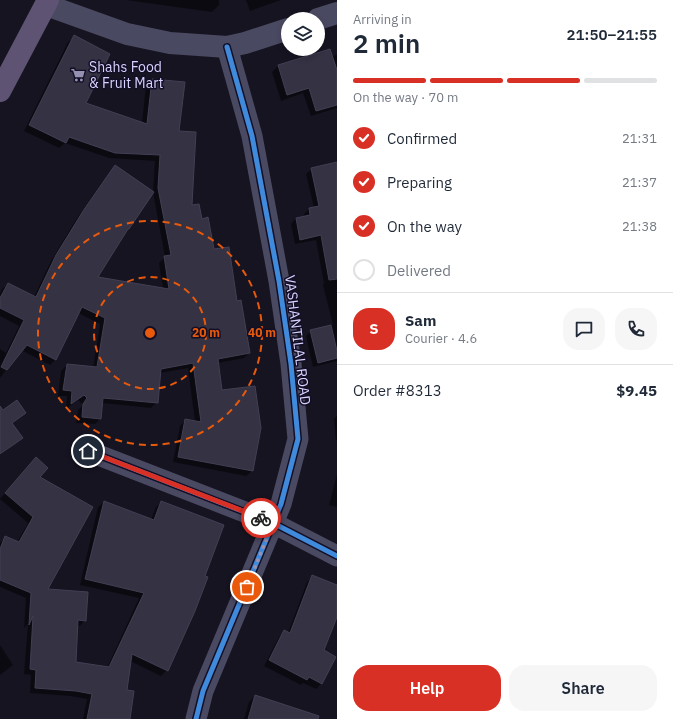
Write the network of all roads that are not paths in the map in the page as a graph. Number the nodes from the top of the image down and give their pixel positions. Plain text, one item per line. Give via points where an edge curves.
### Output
1 (47, 3) edge
2 (337, 13) edge
3 (325, 17) edge
4 (281, 31) edge
5 (227, 47) junction
6 (0, 92) edge
7 (88, 451) dead end
8 (273, 523) junction
9 (337, 556) edge
10 (196, 719) edge

1 - 5 street via 127,34 170,43
1 - 6 main road
2 - 3 street
4 - 5 street
5 - 8 street, VASHANTILAL ROAD via 252,136 279,281 291,364 298,439 281,504
7 - 8 street
8 - 9 street
8 - 10 street, VASHANTILAL ROAD via 203,691

